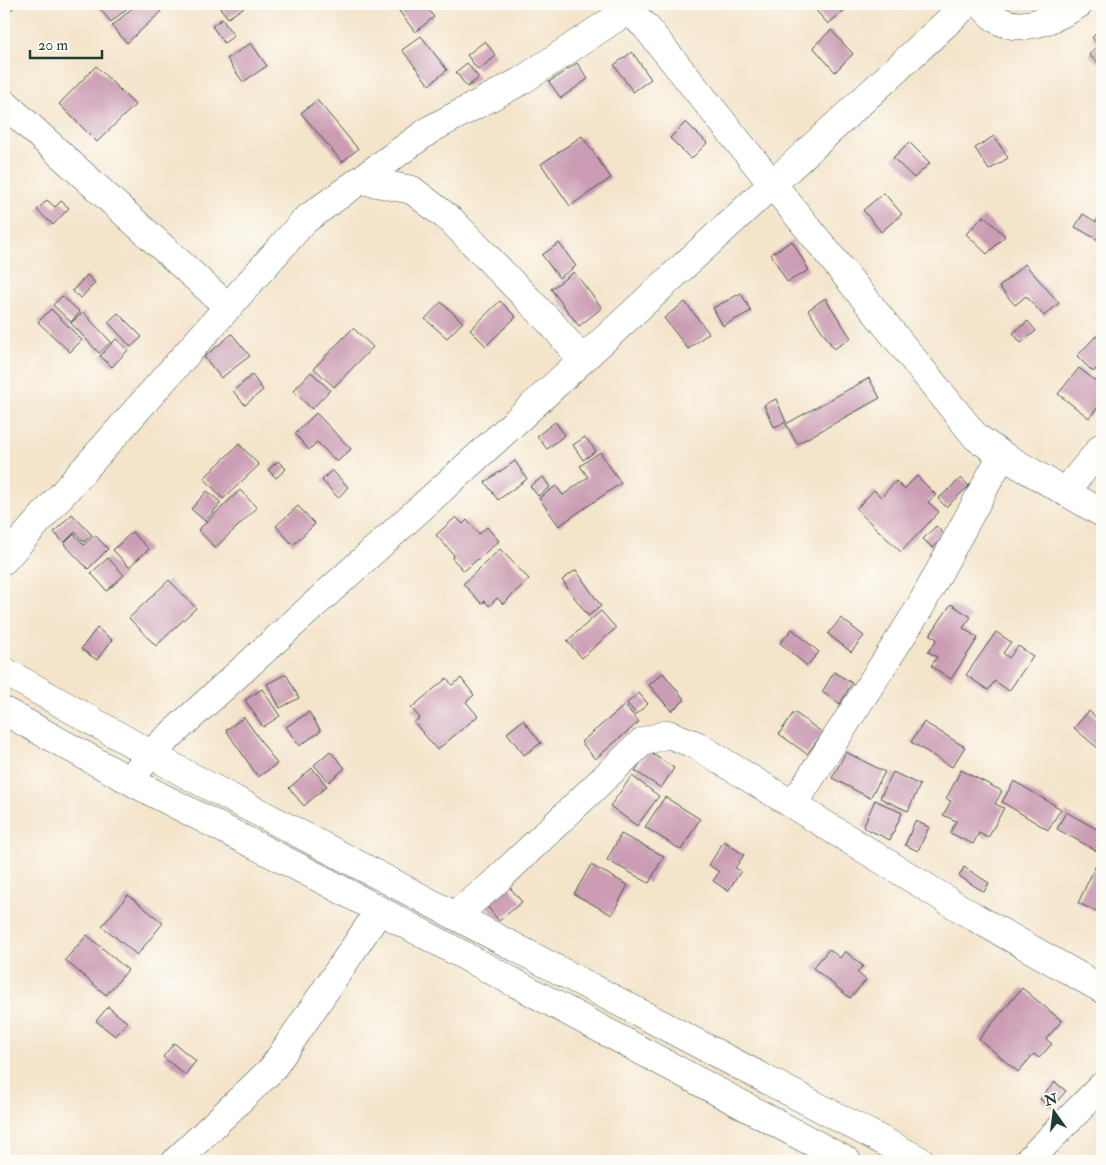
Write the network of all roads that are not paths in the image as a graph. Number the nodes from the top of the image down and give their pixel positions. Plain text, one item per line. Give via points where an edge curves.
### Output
1 (966, 4) edge
2 (981, 4) edge
3 (1079, 4) edge
4 (625, 7) edge
5 (4, 103) edge
6 (361, 180) junction
7 (772, 183) junction
8 (228, 307) junction
9 (582, 360) junction
10 (1102, 446) edge
11 (1002, 456) junction
12 (1065, 492) junction
13 (1102, 513) edge
14 (4, 560) edge
15 (4, 671) edge
16 (4, 710) edge
17 (151, 753) junction
18 (130, 780) junction
19 (793, 805) junction
20 (378, 911) junction
21 (455, 915) junction
22 (1102, 989) edge
23 (1102, 1086) edge
24 (176, 1161) edge
25 (847, 1161) edge
26 (921, 1161) edge
27 (1028, 1161) edge

1 - 7 street
2 - 3 street via 997,20 1020,26 1061,16
4 - 6 street via 521,81 431,129
4 - 7 street via 646,27
5 - 8 street
6 - 8 street via 305,220
6 - 9 street via 412,190 451,220 553,325
7 - 9 street
7 - 11 street via 976,437
8 - 14 street
9 - 17 street
10 - 12 street
11 - 12 street
11 - 19 street via 919,609
12 - 13 street
15 - 17 street
16 - 18 street
17 - 18 street
17 - 21 street
18 - 20 street
19 - 21 street via 696,745 668,734 642,742
19 - 22 street via 976,918
20 - 24 street via 272,1069
20 - 25 street
21 - 26 street
23 - 27 street

